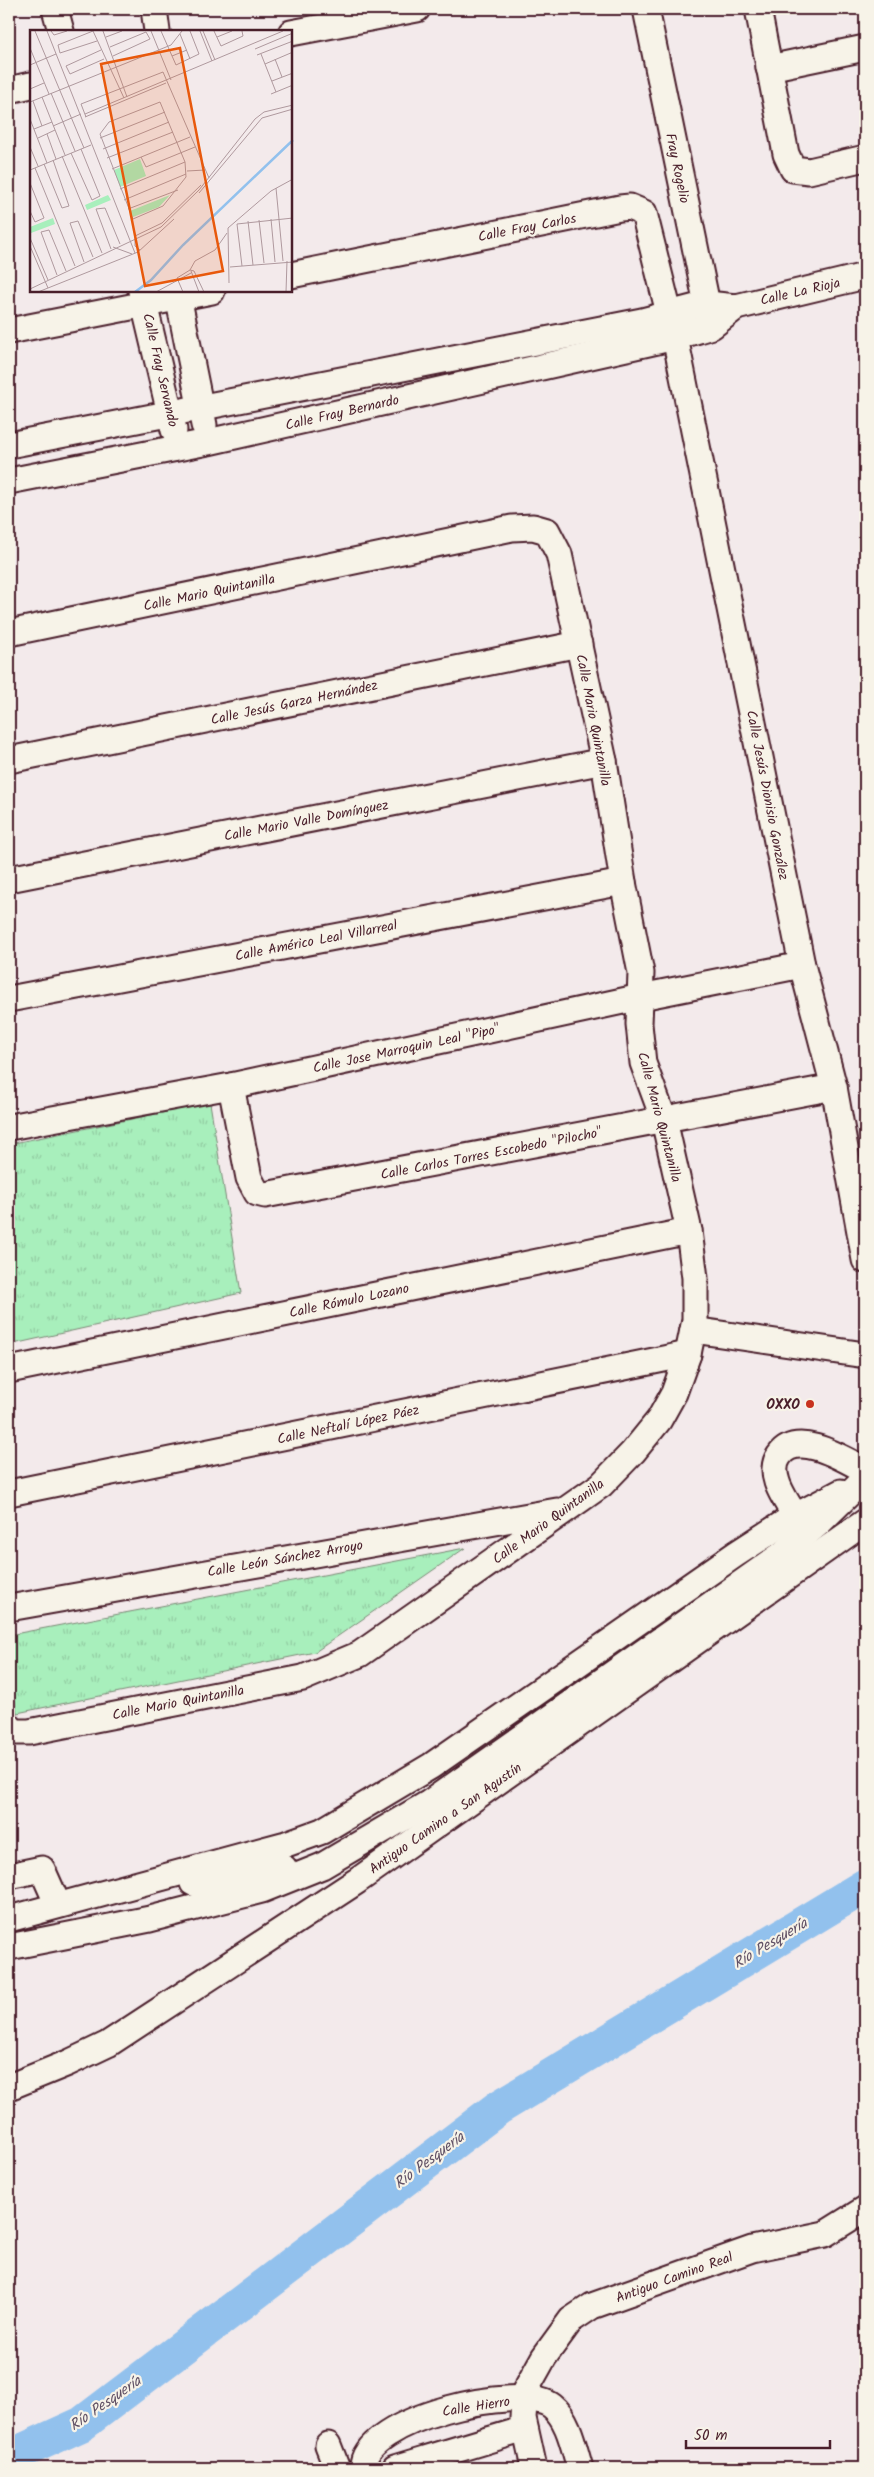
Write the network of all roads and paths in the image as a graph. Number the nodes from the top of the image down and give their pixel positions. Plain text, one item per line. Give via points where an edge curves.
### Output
1 (55, 9) edge
2 (154, 9) edge
3 (417, 9) edge
4 (646, 9) edge
5 (758, 9) edge
6 (61, 30) edge
7 (157, 30) edge
8 (292, 33) edge
9 (865, 48) edge
10 (769, 68) junction
11 (30, 85) edge
12 (9, 90) edge
13 (865, 158) edge
14 (292, 275) edge
15 (865, 276) edge
16 (203, 292) edge
17 (177, 295) edge
18 (144, 298) edge
19 (709, 315) junction
20 (672, 327) junction
21 (9, 331) edge
22 (200, 408) junction
23 (171, 414) junction
24 (208, 442) junction
25 (9, 445) edge
26 (178, 448) junction
27 (9, 481) edge
28 (9, 633) edge
29 (579, 644) junction
30 (9, 760) edge
31 (604, 761) junction
32 (9, 879) edge
33 (623, 882) junction
34 (802, 965) junction
35 (641, 997) junction
36 (9, 999) edge
37 (231, 1086) junction
38 (834, 1087) junction
39 (664, 1120) junction
40 (9, 1127) edge
41 (689, 1231) junction
42 (865, 1260) edge
43 (693, 1330) junction
44 (688, 1354) junction
45 (865, 1355) edge
46 (9, 1370) edge
47 (865, 1470) edge
48 (858, 1485) edge
49 (9, 1493) edge
50 (562, 1510) junction
51 (865, 1522) edge
52 (801, 1524) junction
53 (9, 1608) edge
54 (625, 1631) junction
55 (612, 1673) junction
56 (9, 1726) edge
57 (352, 1849) junction
58 (9, 1876) edge
59 (142, 1884) junction
60 (58, 1905) junction
61 (9, 1919) edge
62 (9, 1947) edge
63 (9, 2065) edge
64 (20, 2083) edge
65 (865, 2209) edge
66 (524, 2399) junction
67 (526, 2429) junction
68 (328, 2445) dead end
69 (337, 2468) edge
70 (362, 2468) edge
71 (395, 2468) edge
72 (534, 2468) edge
73 (580, 2468) edge

1 - 6 street
2 - 7 street
3 - 8 street
4 - 19 street, Fray Rogelio
5 - 10 street
9 - 10 street
10 - 13 street via 786,154 793,169 809,171
11 - 12 street
14 - 20 street, Calle Fray Carlos via 630,207 644,213 647,220
15 - 19 street, Calle La Rioja
16 - 17 street
17 - 18 street
17 - 22 street
18 - 21 street
18 - 23 street, Calle Fray Servando
19 - 20 street, Calle La Rioja
20 - 22 street
20 - 24 street, Calle Fray Bernardo
20 - 34 street, Calle Jesús Dionisio González
22 - 23 street
22 - 24 street
23 - 25 street
23 - 26 street, Calle Fray Servando
24 - 26 street, Calle Fray Bernardo
26 - 27 street, Calle Fray Bernardo
28 - 29 street, Calle Mario Quintanilla via 512,528 533,527 546,531 555,544
29 - 30 street, Calle Jesús Garza Hernández
29 - 31 street, Calle Mario Quintanilla
31 - 32 street, Calle Mario Valle Domínguez
31 - 33 street, Calle Mario Quintanilla
33 - 35 street, Calle Mario Quintanilla via 641,972
33 - 36 street, Calle Américo Leal Villarreal
34 - 35 street, Calle Jose Marroquin Leal "Pipo"
34 - 38 street, Calle Jesús Dionisio González
35 - 37 street, Calle Jose Marroquin Leal "Pipo"
35 - 39 street, Calle Mario Quintanilla via 639,1024 643,1063
37 - 39 street, Calle Carlos Torres Escobedo "Pilocho" via 248,1178 257,1193 265,1195
37 - 40 street, Calle Jose Marroquin Leal "Pipo"
38 - 39 street, Calle Carlos Torres Escobedo "Pilocho"
38 - 42 street, Calle Jesús Dionisio González
39 - 41 street, Calle Mario Quintanilla
41 - 43 street, Calle Mario Quintanilla via 696,1278
41 - 46 street, Calle Rómulo Lozano
43 - 44 street, Calle Mario Quintanilla
43 - 45 street
44 - 49 street, Calle Neftalí López Páez
44 - 50 street, Calle Mario Quintanilla via 674,1393 633,1452 601,1485
47 - 52 street via 834,1453 800,1444 784,1449 775,1462 777,1481
48 - 52 street via 835,1494
50 - 53 street, Calle León Sánchez Arroyo
50 - 56 street, Calle Mario Quintanilla via 360,1654 303,1678 29,1732 13,1732
51 - 64 street, Antiguo Camino a San Agustín via 357,1881 108,2044
52 - 54 street
52 - 55 street, Antiguo Camino a San Agustín via 781,1555
54 - 55 street
54 - 59 street via 431,1766 322,1831
55 - 57 street, Antiguo Camino a San Agustín via 429,1803
57 - 59 street via 229,1879
57 - 62 street, Antiguo Camino a San Agustín via 322,1866 262,1890 150,1919
58 - 60 street via 42,1868
59 - 60 street
60 - 61 street
63 - 64 street
65 - 66 street, Antiguo Camino Real via 825,2234 752,2250 592,2306 571,2320 532,2377
66 - 67 street
66 - 70 street, Calle Hierro via 441,2410 395,2428 374,2442
66 - 73 street, Calle Hierro via 546,2403 561,2415
67 - 71 street
67 - 72 street
68 - 69 street

